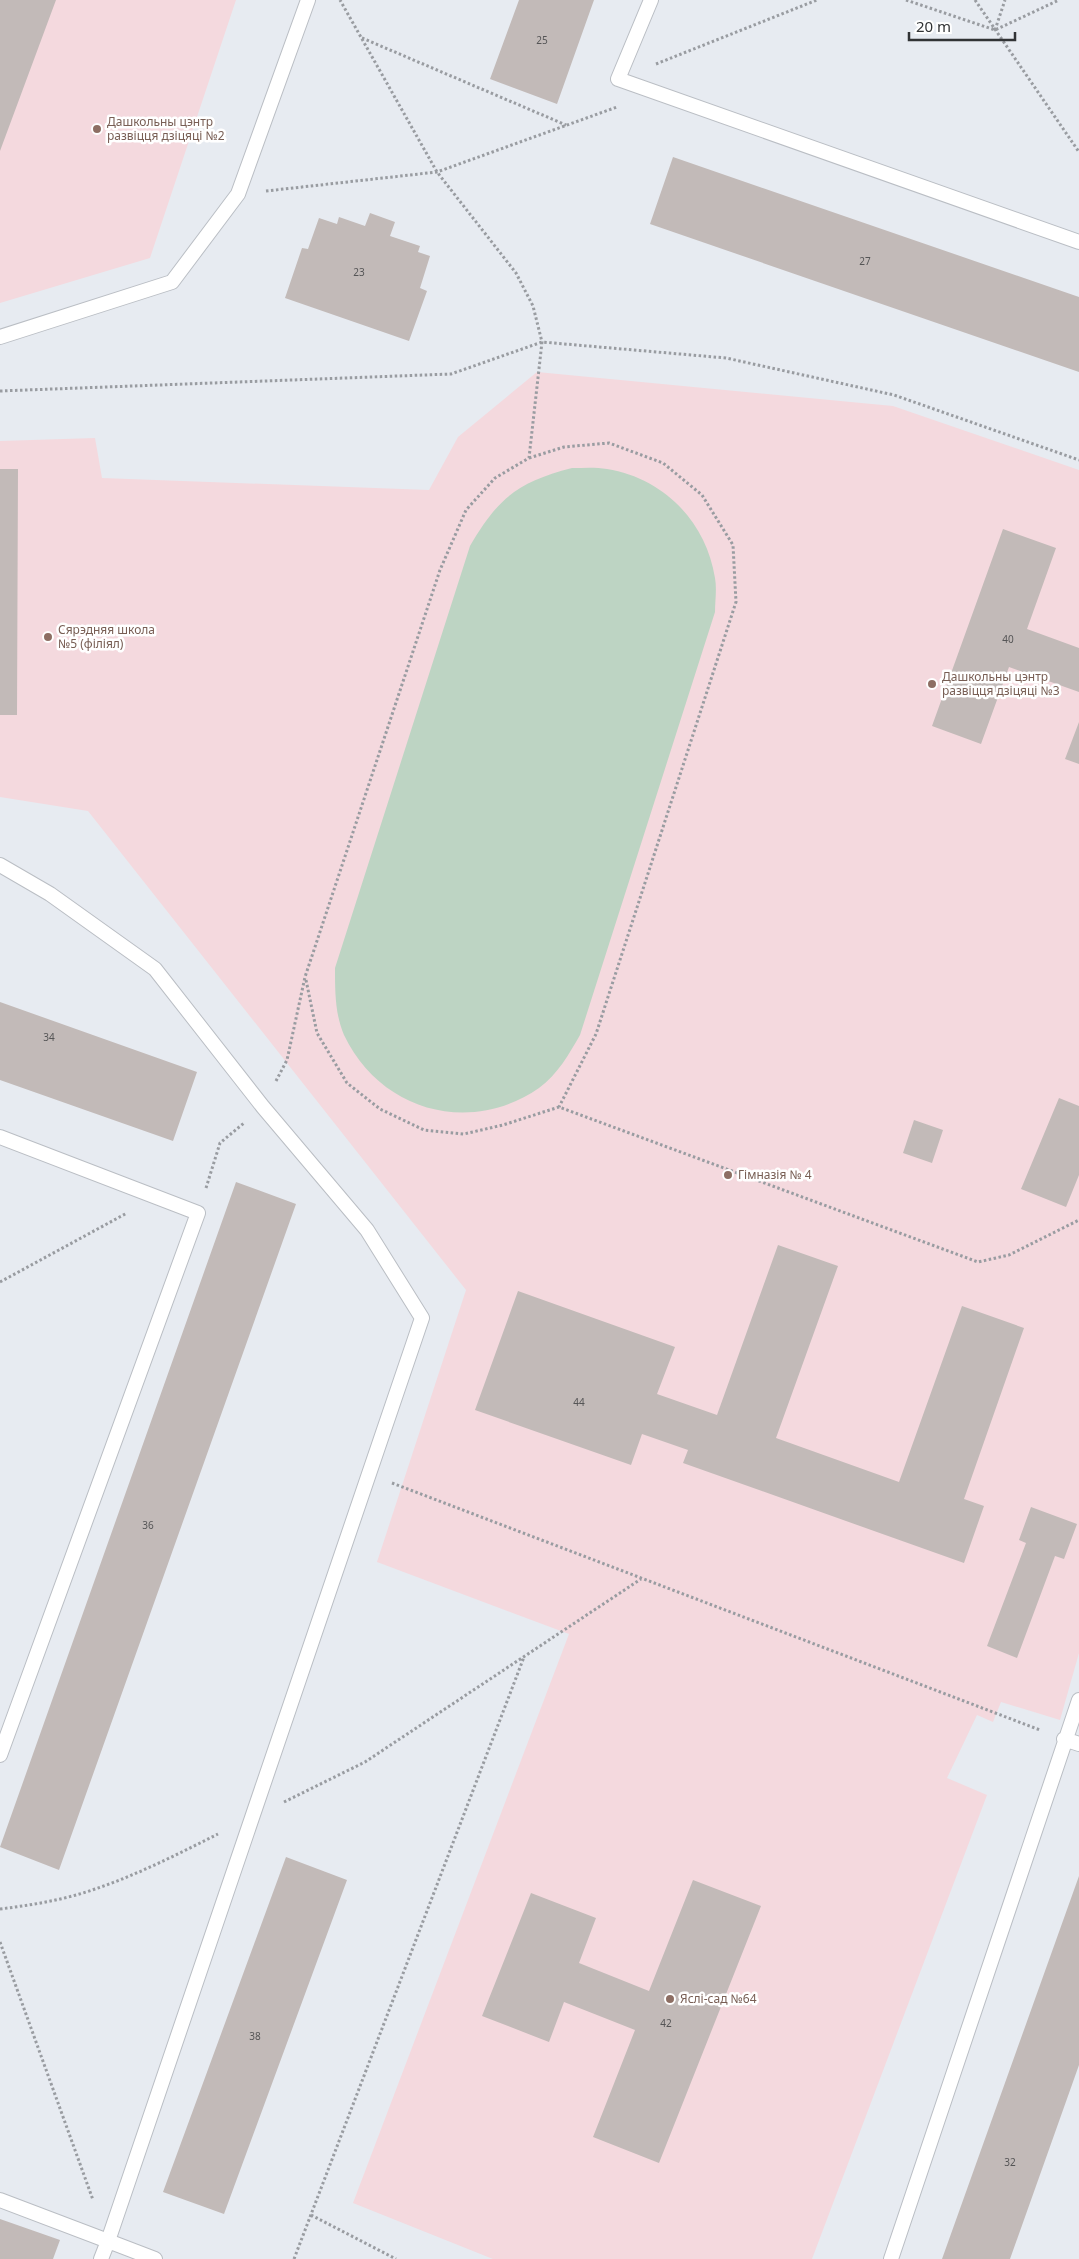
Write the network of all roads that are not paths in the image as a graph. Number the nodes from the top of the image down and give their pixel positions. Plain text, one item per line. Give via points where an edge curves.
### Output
1 (308, 0) edge
2 (651, 0) edge
3 (1079, 242) edge
4 (0, 337) edge
5 (0, 865) edge
6 (0, 1137) edge
7 (1079, 1700) edge
8 (1064, 1739) junction
9 (1079, 1744) edge
10 (0, 1755) edge
11 (0, 2200) edge
12 (108, 2241) junction
13 (101, 2259) edge
14 (156, 2259) edge
15 (891, 2259) edge

1 - 4 lane via 238,194 172,282
2 - 3 lane via 618,79
5 - 12 lane via 50,894 155,969 263,1107 367,1230 422,1318
6 - 10 lane via 198,1213
7 - 8 lane
8 - 9 lane
8 - 15 lane
11 - 12 lane
12 - 13 lane
12 - 14 lane

